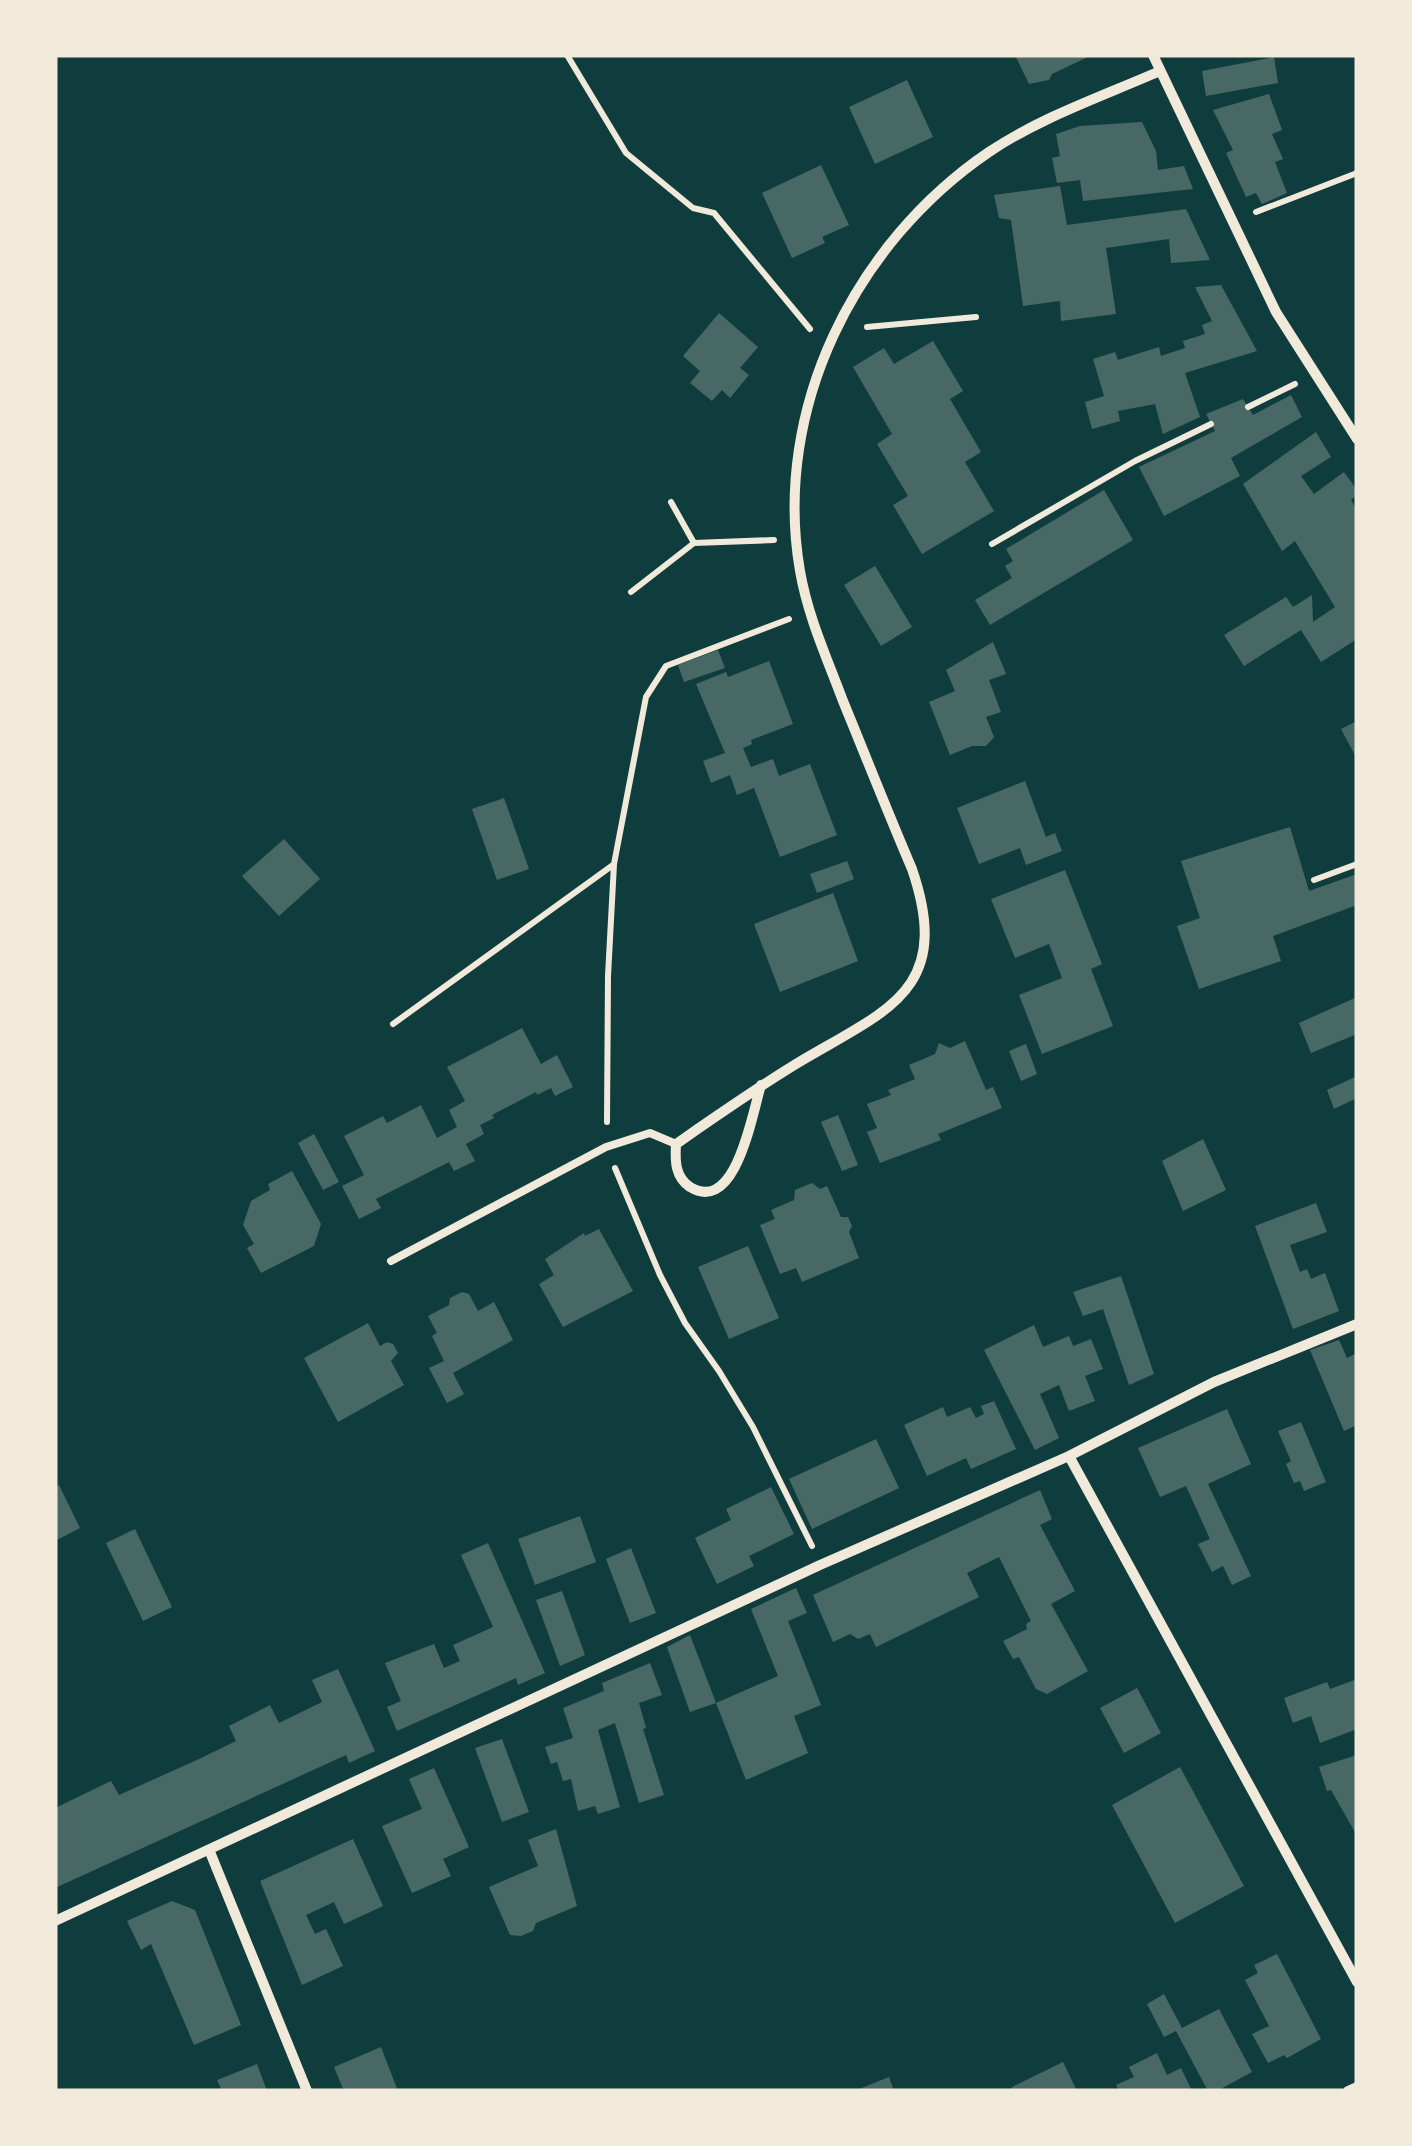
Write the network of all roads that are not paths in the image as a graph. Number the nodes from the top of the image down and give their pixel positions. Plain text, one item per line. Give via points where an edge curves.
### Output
1 (1153, 55) edge
2 (1160, 71) junction
3 (1357, 439) edge
4 (761, 1085) junction
5 (676, 1144) junction
6 (392, 1261) dead end
7 (1357, 1324) edge
8 (1068, 1456) junction
9 (210, 1852) junction
10 (55, 1922) edge
11 (1357, 1982) edge
12 (1357, 2087) edge
13 (308, 2091) edge
14 (1348, 2091) edge

1 - 2 street
2 - 3 street via 1276,312
2 - 4 street via 1025,132 951,180 888,245 827,349 805,422 796,541 809,612 912,869 926,929 918,968 892,1007
4 - 5 street
4 - 5 street via 724,1186 713,1192 686,1184 677,1173
5 - 6 lane via 650,1132 606,1147
7 - 8 street via 1214,1382
8 - 9 street
8 - 11 street
9 - 10 street
9 - 13 street
12 - 14 street

